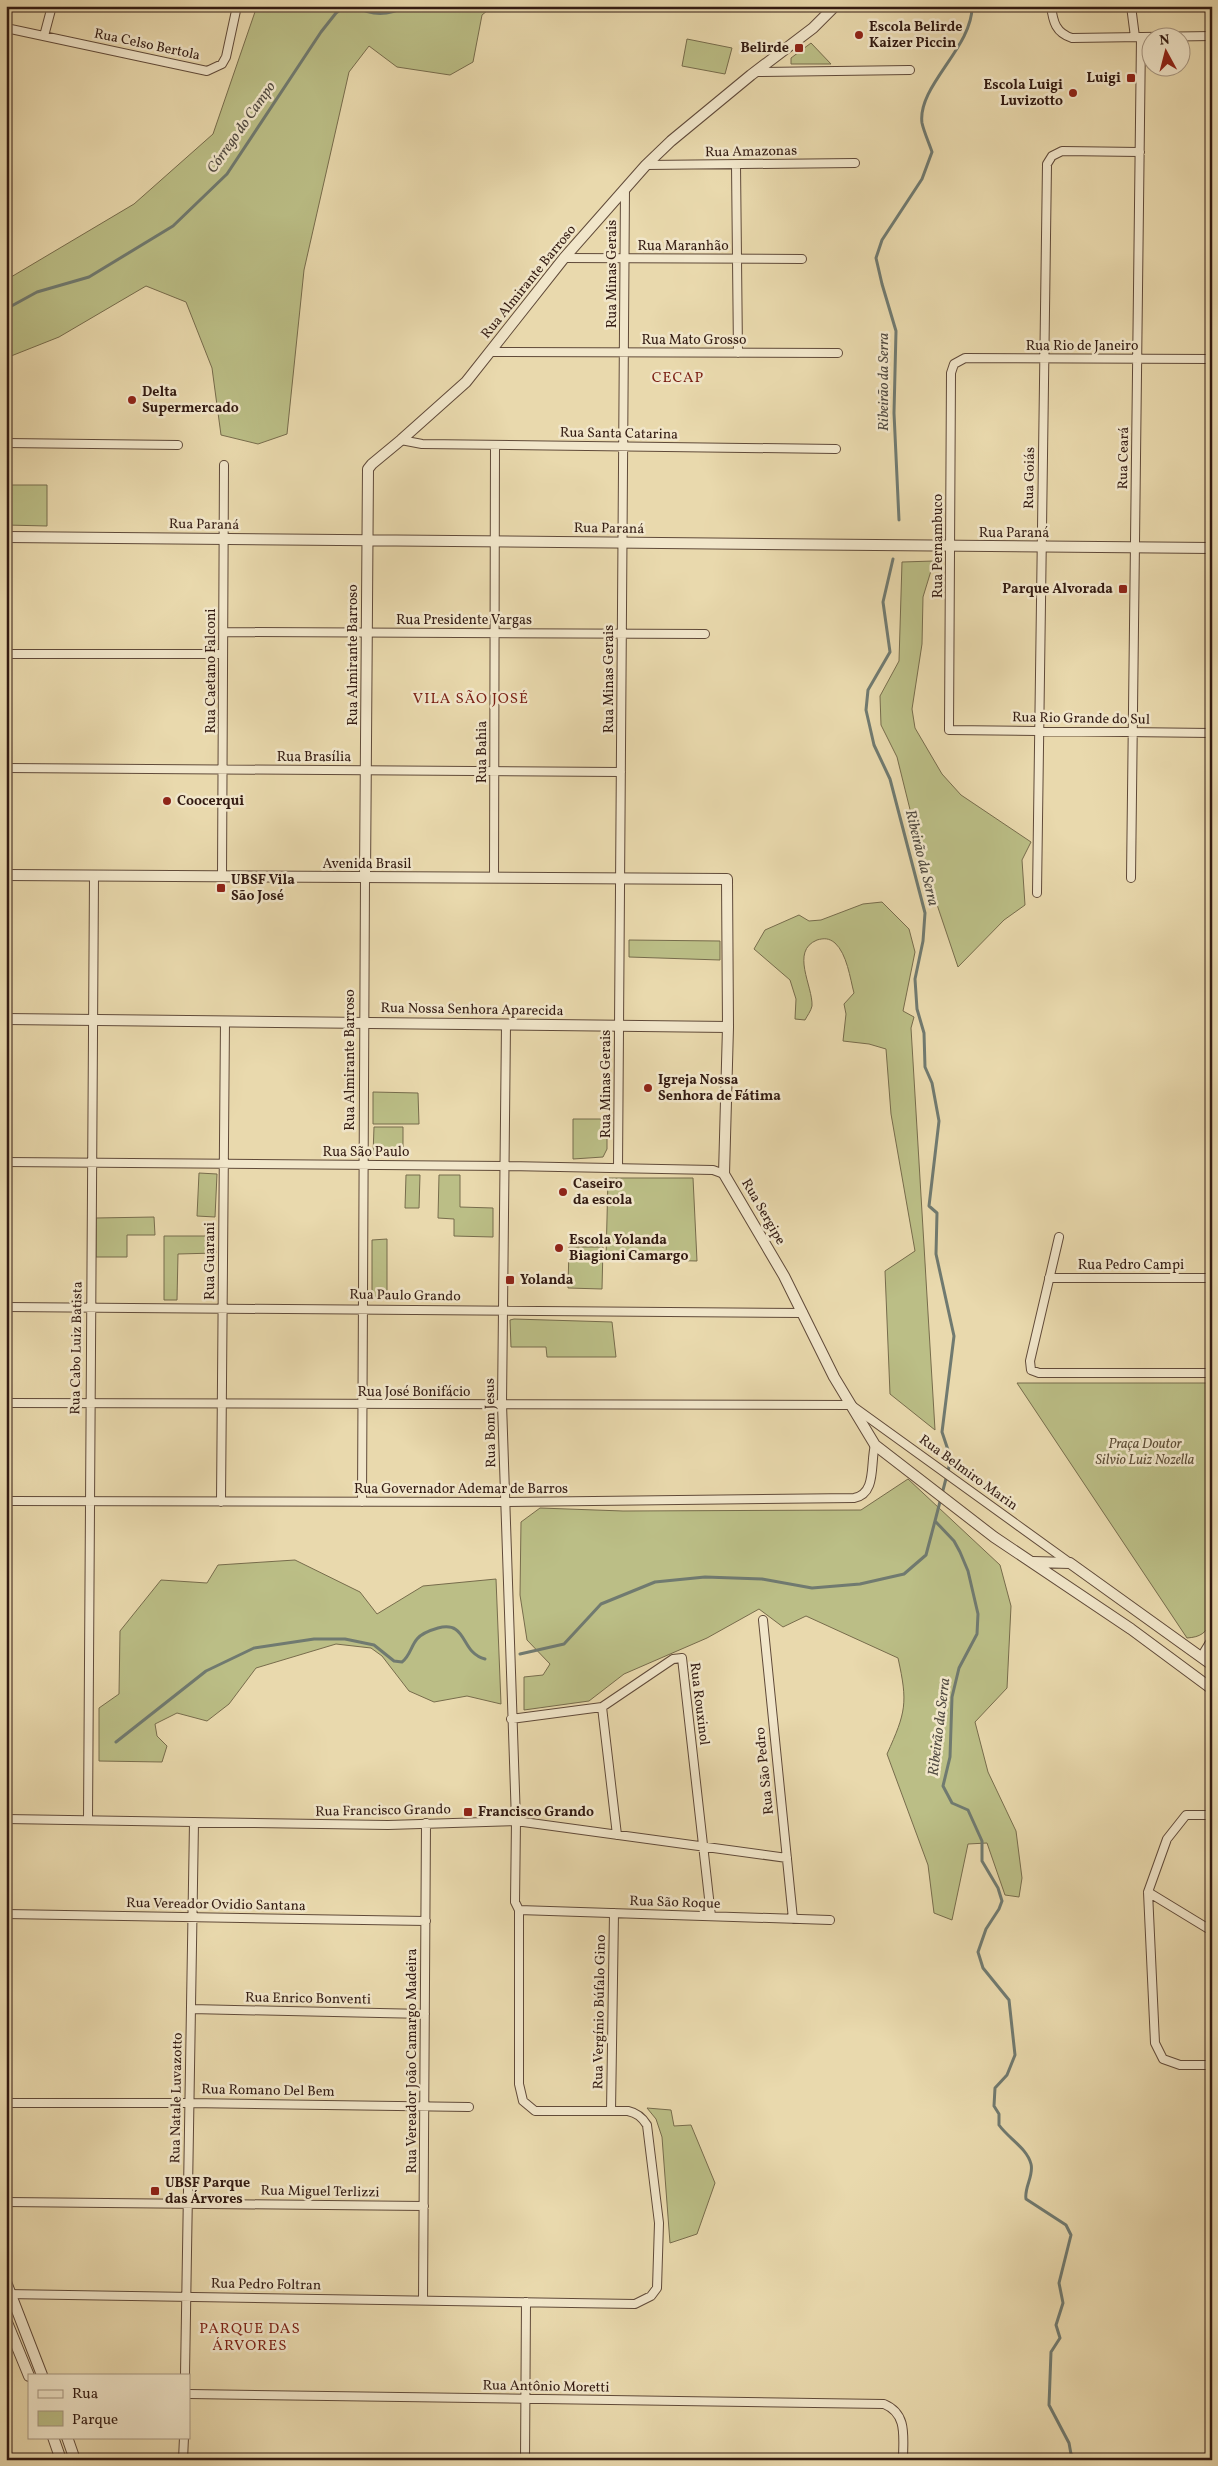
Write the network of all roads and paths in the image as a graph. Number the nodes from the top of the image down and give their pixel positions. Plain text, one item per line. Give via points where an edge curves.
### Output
1 (52, 6) edge
2 (237, 6) edge
3 (835, 6) edge
4 (1051, 6) edge
5 (1131, 6) edge
6 (6, 28) edge
7 (44, 36) junction
8 (1212, 36) edge
9 (1138, 37) junction
10 (910, 70) dead end
11 (755, 72) junction
12 (1140, 152) junction
13 (855, 163) dead end
14 (736, 165) junction
15 (646, 166) junction
16 (625, 189) junction
17 (564, 258) junction
18 (625, 258) junction
19 (737, 259) junction
20 (802, 259) dead end
21 (490, 352) junction
22 (624, 352) junction
23 (738, 353) junction
24 (838, 354) dead end
25 (1044, 358) junction
26 (1137, 359) junction
27 (1212, 359) edge
28 (954, 364) joint
29 (401, 440) junction
30 (6, 443) edge
31 (178, 445) dead end
32 (495, 445) junction
33 (623, 446) junction
34 (836, 449) dead end
35 (224, 465) dead end
36 (6, 537) edge
37 (224, 539) junction
38 (367, 540) junction
39 (496, 542) junction
40 (622, 543) junction
41 (950, 546) junction
42 (1042, 546) junction
43 (1135, 548) junction
44 (1212, 548) edge
45 (224, 632) junction
46 (366, 633) junction
47 (495, 633) junction
48 (622, 634) junction
49 (705, 634) dead end
50 (6, 654) edge
51 (223, 654) junction
52 (949, 730) joint
53 (1040, 731) junction
54 (1133, 732) junction
55 (1212, 733) edge
56 (6, 768) edge
57 (223, 769) junction
58 (366, 770) junction
59 (495, 771) junction
60 (621, 772) junction
61 (6, 875) edge
62 (94, 876) junction
63 (222, 877) junction
64 (365, 878) junction
65 (494, 878) junction
66 (1131, 878) dead end
67 (620, 879) junction
68 (727, 879) joint
69 (1038, 893) dead end
70 (6, 1018) edge
71 (93, 1019) junction
72 (225, 1021) junction
73 (364, 1022) junction
74 (506, 1024) junction
75 (619, 1026) junction
76 (728, 1028) junction
77 (6, 1162) edge
78 (92, 1162) junction
79 (224, 1164) junction
80 (364, 1165) junction
81 (505, 1166) junction
82 (618, 1168) junction
83 (724, 1174) junction
84 (1059, 1236) dead end
85 (1049, 1278) junction
86 (1212, 1278) edge
87 (6, 1307) edge
88 (91, 1307) junction
89 (222, 1307) junction
90 (363, 1308) junction
91 (503, 1310) junction
92 (803, 1313) junction
93 (1212, 1373) edge
94 (6, 1404) edge
95 (89, 1404) junction
96 (222, 1404) junction
97 (362, 1404) junction
98 (502, 1404) junction
99 (851, 1405) junction
100 (875, 1445) junction
101 (6, 1501) edge
102 (88, 1502) junction
103 (221, 1502) junction
104 (362, 1502) junction
105 (505, 1502) junction
106 (1032, 1562) junction
107 (1070, 1564) junction
108 (763, 1620) dead end
109 (1212, 1639) edge
110 (1201, 1658) junction
111 (1212, 1665) edge
112 (1212, 1689) edge
113 (602, 1707) junction
114 (511, 1719) junction
115 (1212, 1817) edge
116 (6, 1819) edge
117 (88, 1820) junction
118 (516, 1821) junction
119 (194, 1822) junction
120 (426, 1823) junction
121 (617, 1835) junction
122 (703, 1847) junction
123 (786, 1858) junction
124 (1148, 1892) junction
125 (519, 1910) junction
126 (614, 1913) junction
127 (6, 1914) edge
128 (711, 1916) junction
129 (192, 1917) junction
130 (793, 1919) junction
131 (830, 1920) dead end
132 (426, 1921) junction
133 (1212, 1930) edge
134 (190, 2009) junction
135 (425, 2014) junction
136 (1212, 2065) edge
137 (6, 2103) edge
138 (189, 2103) junction
139 (425, 2106) junction
140 (470, 2107) dead end
141 (611, 2111) junction
142 (6, 2202) edge
143 (188, 2203) junction
144 (424, 2206) junction
145 (6, 2282) edge
146 (9, 2294) edge
147 (186, 2296) junction
148 (424, 2300) junction
149 (526, 2302) junction
150 (6, 2320) edge
151 (28, 2374) edge
152 (42, 2374) edge
153 (185, 2374) edge
154 (190, 2394) edge
155 (525, 2399) junction
156 (52, 2438) edge
157 (67, 2438) edge
158 (184, 2438) edge
159 (61, 2460) edge
160 (75, 2460) edge
161 (183, 2460) edge
162 (524, 2460) edge
163 (903, 2460) edge

1 - 7 street
2 - 7 street, Rua Celso Bertola via 226,57 222,64 207,71
3 - 11 street, Rua Almirante Barroso via 813,28
4 - 9 street via 1059,32 1072,38
5 - 9 street, Rua Ceará
6 - 7 street, Rua Celso Bertola
8 - 9 street
9 - 12 street, Rua Ceará
10 - 11 street
11 - 15 street, Rua Almirante Barroso
12 - 25 street, Rua Goiás via 1062,151 1052,156 1047,164
12 - 26 street, Rua Ceará
13 - 14 street, Rua Amazonas
14 - 15 street, Rua Amazonas
14 - 19 street
15 - 16 street, Rua Almirante Barroso
16 - 17 street, Rua Almirante Barroso
16 - 18 street, Rua Minas Gerais
17 - 18 street, Rua Maranhão
17 - 21 street, Rua Almirante Barroso
18 - 19 street, Rua Maranhão
18 - 22 street, Rua Minas Gerais
19 - 20 street, Rua Maranhão
19 - 23 street
21 - 22 street, Rua Mato Grosso
21 - 29 street, Rua Almirante Barroso via 466,382
22 - 23 street, Rua Mato Grosso
22 - 33 street, Rua Minas Gerais
23 - 24 street, Rua Mato Grosso
25 - 26 street, Rua Rio de Janeiro
25 - 28 street, Rua Rio de Janeiro via 965,358
25 - 42 street, Rua Goiás
26 - 27 street, Rua Rio de Janeiro
26 - 43 street, Rua Ceará
28 - 41 street, Rua Pernambuco via 951,373
29 - 32 street, Rua Santa Catarina via 422,444
29 - 38 street, Rua Almirante Barroso via 368,469
30 - 31 street
32 - 33 street, Rua Santa Catarina
32 - 39 street, Rua Bahia
33 - 34 street, Rua Santa Catarina
33 - 40 street, Rua Minas Gerais
35 - 37 street, Rua Caetano Falconi
36 - 37 street, Rua Paraná
37 - 38 street, Rua Paraná
37 - 45 street, Rua Caetano Falconi
38 - 39 street, Rua Paraná
38 - 46 street, Rua Almirante Barroso
39 - 40 street, Rua Paraná
39 - 47 street, Rua Bahia
40 - 41 street, Rua Paraná
40 - 48 street, Rua Minas Gerais
41 - 42 street, Rua Paraná
41 - 52 street, Rua Pernambuco
42 - 43 street, Rua Paraná
42 - 53 street, Rua Goiás
43 - 44 street, Rua Paraná
43 - 54 street, Rua Ceará
45 - 46 street, Rua Presidente Vargas
45 - 51 street, Rua Caetano Falconi
46 - 47 street, Rua Presidente Vargas
46 - 58 street, Rua Almirante Barroso
47 - 48 street, Rua Presidente Vargas
47 - 59 street, Rua Bahia
48 - 49 street, Rua Presidente Vargas
48 - 60 street, Rua Minas Gerais
50 - 51 street
51 - 57 street, Rua Caetano Falconi
52 - 53 street, Rua Rio Grande do Sul
53 - 54 street, Rua Rio Grande do Sul
53 - 69 street, Rua Goiás
54 - 55 street, Rua Rio Grande do Sul
54 - 66 street, Rua Ceará
56 - 57 street, Rua Brasília
57 - 58 street, Rua Brasília
57 - 63 street, Rua Caetano Falconi
58 - 59 street, Rua Brasília
58 - 64 street, Rua Almirante Barroso
59 - 60 street, Rua Brasília
59 - 65 street, Rua Bahia
60 - 67 street, Rua Minas Gerais
61 - 62 street, Avenida Brasil
62 - 63 street, Avenida Brasil
62 - 71 street, Rua Cabo Luiz Batista
63 - 64 street, Avenida Brasil
64 - 65 street, Avenida Brasil
64 - 73 street, Rua Almirante Barroso
65 - 67 street, Avenida Brasil
67 - 68 street, Avenida Brasil
67 - 75 street, Rua Minas Gerais
68 - 76 street, Rua Sergipe
70 - 71 street, Rua Nossa Senhora Aparecida
71 - 72 street, Rua Nossa Senhora Aparecida
71 - 78 street, Rua Cabo Luiz Batista
72 - 73 street, Rua Nossa Senhora Aparecida
72 - 79 street, Rua Guarani
73 - 74 street, Rua Nossa Senhora Aparecida
73 - 80 street, Rua Almirante Barroso
74 - 75 street, Rua Nossa Senhora Aparecida
74 - 81 street, Rua Bom Jesus
75 - 76 street, Rua Nossa Senhora Aparecida
75 - 82 street, Rua Minas Gerais
76 - 83 street, Rua Sergipe
77 - 78 street, Rua São Paulo
78 - 79 street, Rua São Paulo
78 - 88 street, Rua Cabo Luiz Batista
79 - 80 street, Rua São Paulo
79 - 89 street, Rua Guarani
80 - 81 street, Rua São Paulo
80 - 90 street, Rua Almirante Barroso
81 - 82 street, Rua São Paulo
81 - 91 street, Rua Bom Jesus
82 - 83 street, Rua São Paulo via 713,1170
83 - 92 street, Rua Sergipe
84 - 85 street
85 - 86 street, Rua Pedro Campi
85 - 93 street via 1030,1361 1031,1370 1039,1373
87 - 88 street, Rua Paulo Grando
88 - 89 street, Rua Paulo Grando
88 - 95 street, Rua Cabo Luiz Batista
89 - 90 street, Rua Paulo Grando
89 - 96 street, Rua Guarani
90 - 91 street, Rua Paulo Grando
90 - 97 street, Rua Almirante Barroso
91 - 92 street, Rua Paulo Grando
91 - 98 street, Rua Bom Jesus
92 - 99 street, Rua Sergipe
94 - 95 street, Rua José Bonifácio
95 - 96 street, Rua José Bonifácio
95 - 102 street, Rua Cabo Luiz Batista
96 - 97 street, Rua José Bonifácio
96 - 103 street, Rua Guarani
97 - 98 street, Rua José Bonifácio
97 - 104 street, Rua Almirante Barroso
98 - 99 street, Rua José Bonifácio
98 - 105 street, Rua Bom Jesus
99 - 100 street, Rua Sergipe
99 - 107 street, Rua Belmiro Marin
100 - 105 street, Rua Governador Ademar de Barros via 868,1490 854,1498
100 - 106 street via 994,1537
101 - 102 street, Rua Governador Ademar de Barros
102 - 103 street, Rua Governador Ademar de Barros
102 - 117 street, Rua Cabo Luiz Batista
103 - 104 street, Rua Governador Ademar de Barros
104 - 105 street, Rua Governador Ademar de Barros
105 - 114 street, Rua Bom Jesus
106 - 107 street
106 - 112 street
107 - 110 street, Rua Belmiro Marin
108 - 123 street, Rua São Pedro
109 - 110 street
110 - 111 street, Rua Belmiro Marin
113 - 114 street, Rua Rouxinol
113 - 121 street
113 - 122 street, Rua Rouxinol via 674,1659 682,1658
114 - 118 street, Rua Bom Jesus
115 - 124 street via 1186,1815 1167,1839
116 - 117 street, Rua Francisco Grando
117 - 119 street, Rua Francisco Grando
118 - 120 street, Rua Francisco Grando
118 - 121 street, Rua Francisco Grando
118 - 125 street, Rua Bom Jesus via 515,1902
119 - 120 street, Rua Francisco Grando
119 - 129 street, Rua Natale Luvazotto
120 - 132 street, Rua Vereador João Camargo Madeira
121 - 122 street, Rua Francisco Grando
122 - 123 street, Rua Francisco Grando
122 - 128 street
123 - 130 street, Rua São Pedro
124 - 133 street
124 - 136 street via 1155,2043 1163,2059 1180,2065
125 - 126 street, Rua São Roque
125 - 141 street, Rua Bom Jesus via 519,2084 523,2101 535,2111
126 - 128 street, Rua São Roque
126 - 141 street, Rua Vergínio Búfalo Gino
127 - 129 street, Rua Vereador Ovidio Santana
128 - 130 street, Rua São Roque
129 - 132 street, Rua Vereador Ovidio Santana
129 - 134 street, Rua Natale Luvazotto
130 - 131 street, Rua São Roque
132 - 135 street, Rua Vereador João Camargo Madeira
134 - 135 street, Rua Enrico Bonventi
134 - 138 street, Rua Natale Luvazotto
135 - 139 street, Rua Vereador João Camargo Madeira
137 - 138 street, Rua Romano Del Bem
138 - 139 street, Rua Romano Del Bem
138 - 143 street, Rua Natale Luvazotto
139 - 140 street, Rua Romano Del Bem
139 - 144 street, Rua Vereador João Camargo Madeira
141 - 149 street, Rua Pedro Foltran via 636,2113 647,2126 659,2223 657,2288 651,2296 635,2304
142 - 143 street, Rua Miguel Terlizzi
143 - 144 street, Rua Miguel Terlizzi
143 - 147 street, Rua Natale Luvazotto
144 - 148 street, Rua Vereador João Camargo Madeira
145 - 146 street
146 - 147 street, Rua Pedro Foltran
146 - 152 street
147 - 148 street, Rua Pedro Foltran
147 - 153 street, Rua Natale Luvazotto
148 - 149 street, Rua Pedro Foltran
149 - 155 street
150 - 151 street
154 - 155 street, Rua Antônio Moretti
155 - 162 street
155 - 163 street, Rua Antônio Moretti via 884,2404 893,2408 903,2423
156 - 159 street
157 - 160 street
158 - 161 street

